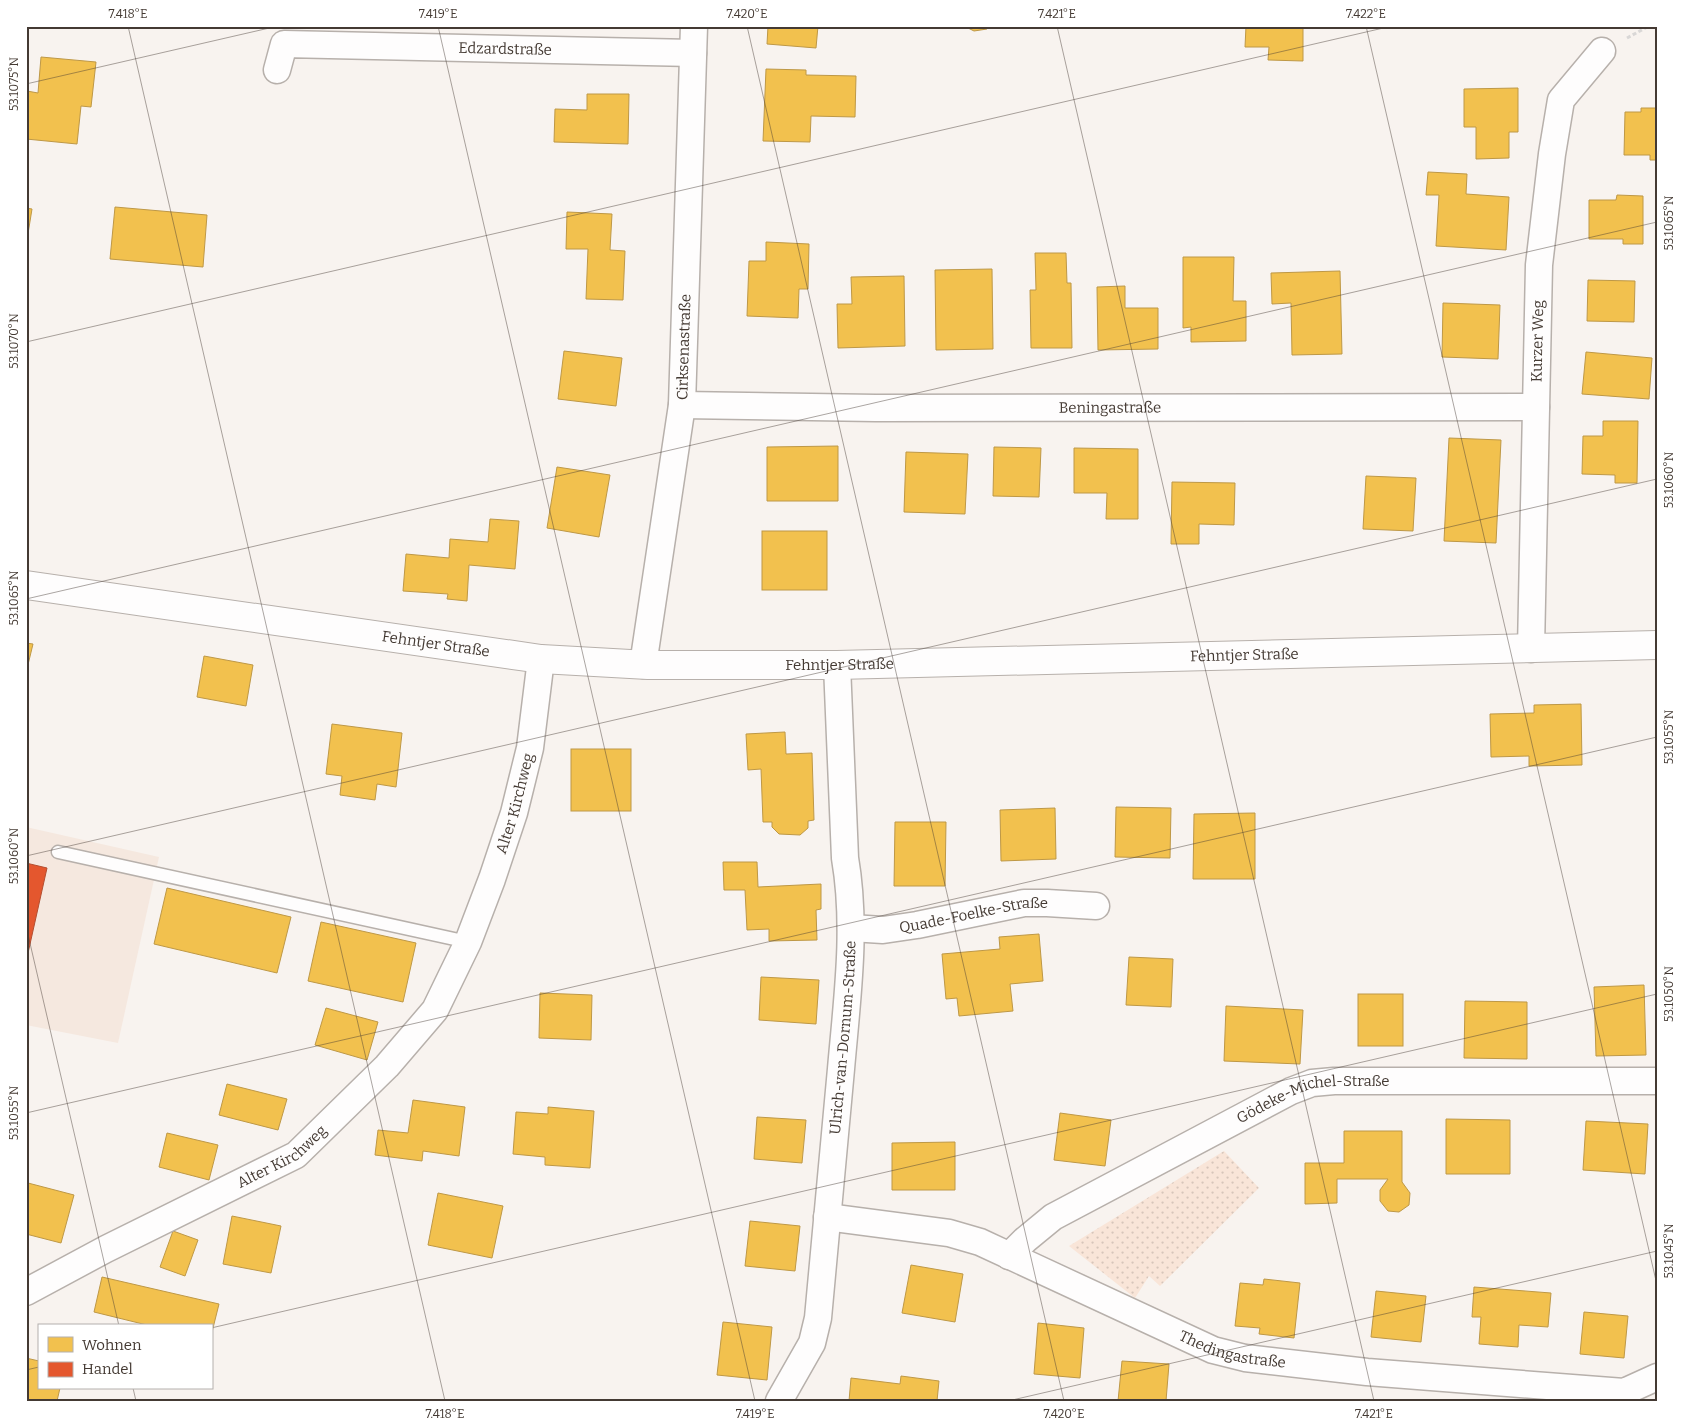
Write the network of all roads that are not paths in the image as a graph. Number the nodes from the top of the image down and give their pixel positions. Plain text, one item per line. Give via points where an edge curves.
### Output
1 (694, 26) edge
2 (1602, 51) dead end
3 (693, 53) junction
4 (277, 70) dead end
5 (682, 405) junction
6 (1536, 406) junction
7 (26, 585) edge
8 (1657, 645) edge
9 (1531, 649) junction
10 (541, 659) junction
11 (643, 665) junction
12 (837, 665) junction
13 (58, 852) dead end
14 (1096, 906) dead end
15 (851, 928) junction
16 (468, 942) junction
17 (1657, 1082) edge
18 (827, 1217) junction
19 (1009, 1256) junction
20 (26, 1292) edge
21 (1657, 1377) edge
22 (779, 1401) edge

1 - 3 street, Cirksenastraße
2 - 6 street, Kurzer Weg via 1562,100 1539,265
3 - 4 street, Edzardstraße via 284,44
3 - 5 street, Cirksenastraße
5 - 6 street, Beningastraße via 857,408
5 - 11 street, Cirksenastraße
6 - 9 street, Kurzer Weg
7 - 10 street, Fehntjer Straße
8 - 9 street, Fehntjer Straße
9 - 12 street, Fehntjer Straße
10 - 11 street, Fehntjer Straße
10 - 16 street, Alter Kirchweg via 530,748 518,795 492,880
11 - 12 street, Fehntjer Straße
12 - 15 street, Ulrich-van-Dornum-Straße
13 - 16 lane
14 - 15 street, Quade-Foelke-Straße via 1024,903 917,925 882,930
15 - 18 street, Ulrich-van-Dornum-Straße
16 - 20 street, Alter Kirchweg via 435,1010 387,1066 296,1155
17 - 19 street, Gödeke-Michel-Straße via 1312,1082 1053,1217
18 - 19 street, Thedingastraße via 949,1233 980,1242
18 - 22 street, Ulrich-van-Dornum-Straße via 818,1318 812,1343
19 - 21 street, Thedingastraße via 1213,1350 1245,1358 1366,1372 1624,1392

